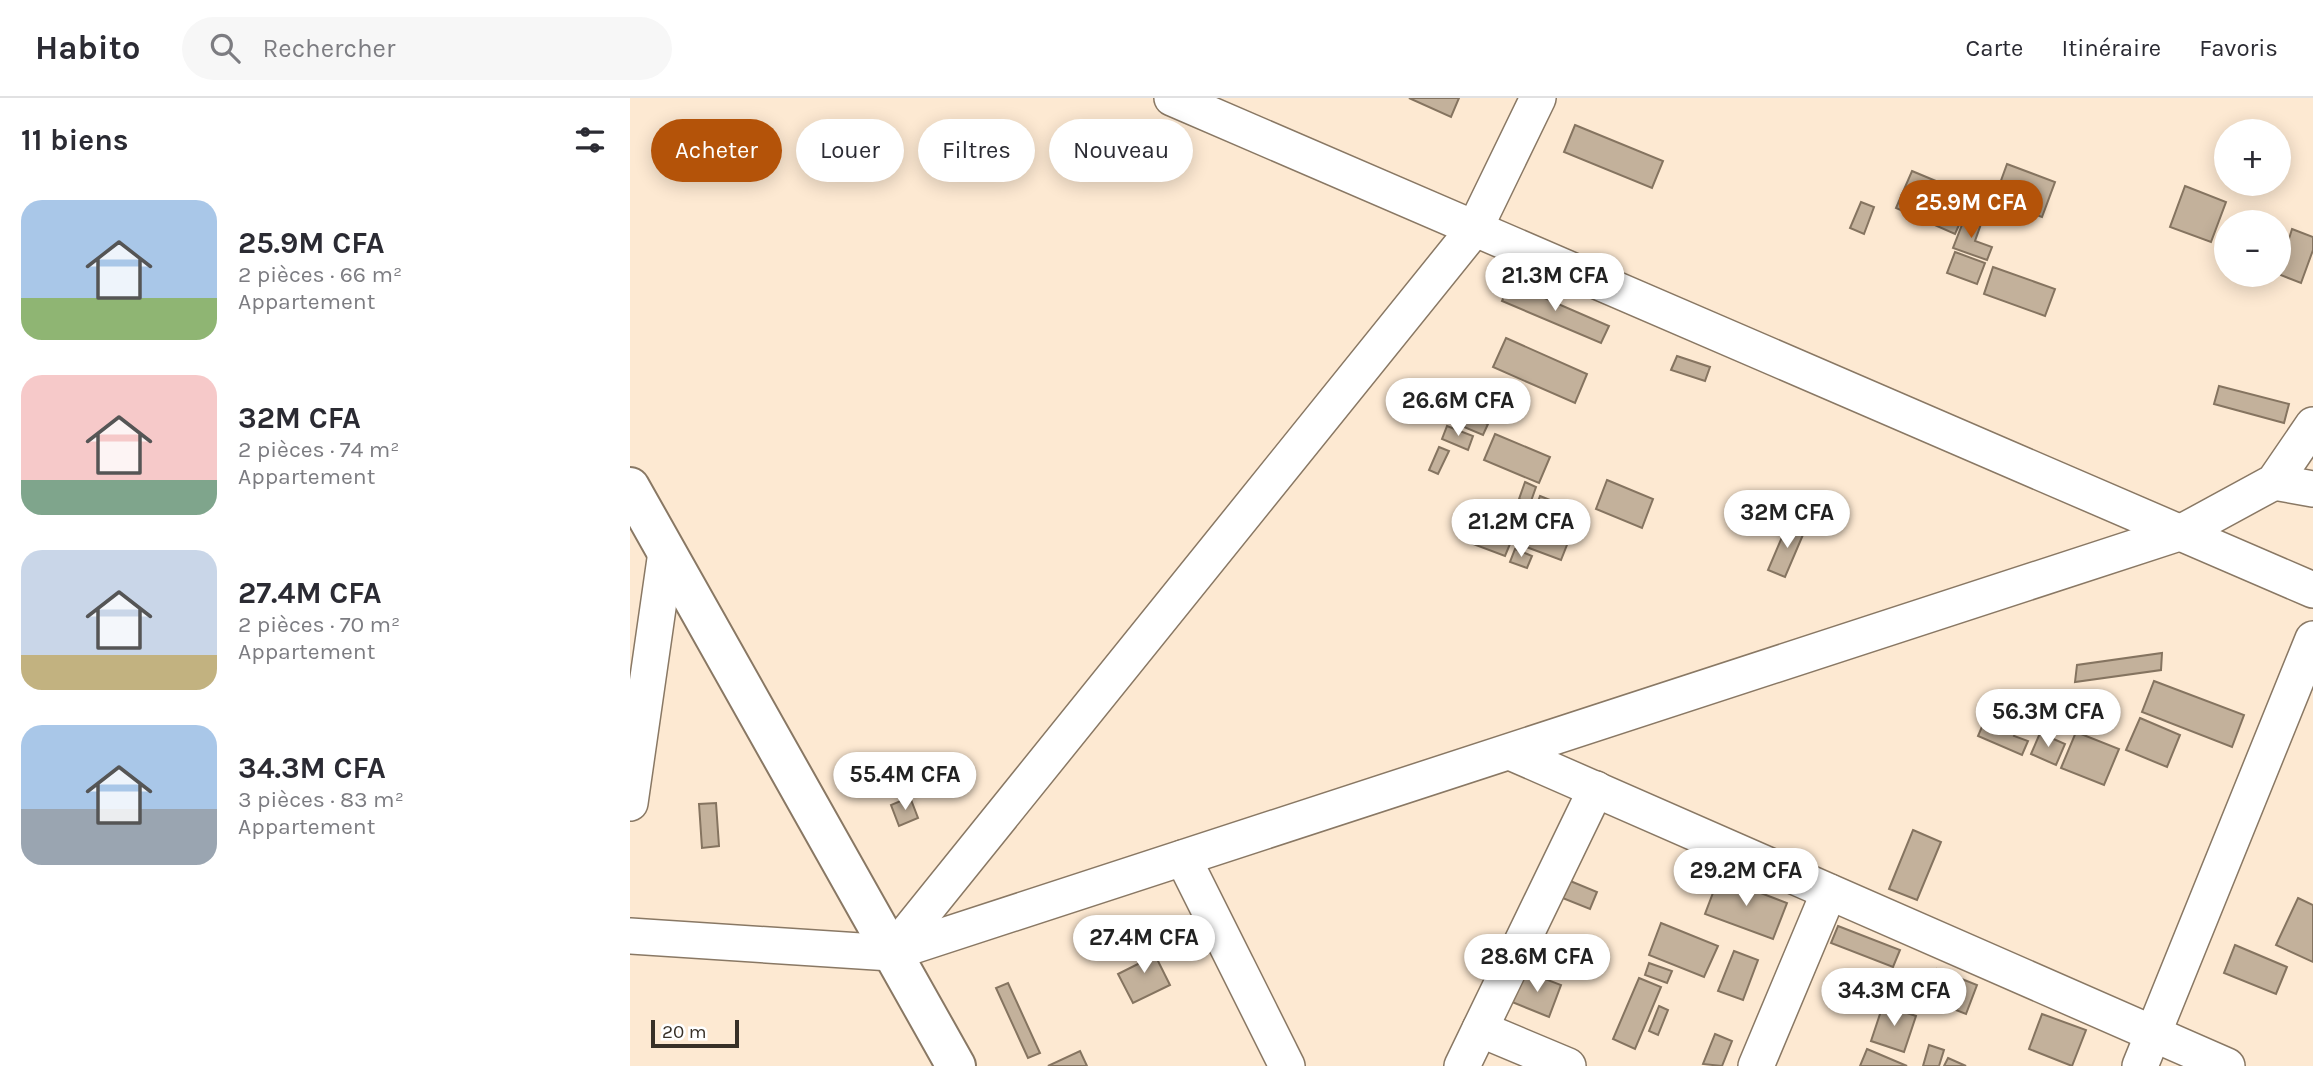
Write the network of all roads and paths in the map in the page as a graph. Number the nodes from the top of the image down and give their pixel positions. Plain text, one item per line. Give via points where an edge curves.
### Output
1 (1172, 98) edge
2 (1538, 98) edge
3 (1475, 228) junction
4 (2313, 425) edge
5 (2274, 482) junction
6 (630, 487) edge
7 (2313, 489) edge
8 (2182, 532) junction
9 (666, 552) junction
10 (2313, 590) edge
11 (2313, 639) edge
12 (1510, 752) junction
13 (1595, 789) junction
14 (630, 803) edge
15 (1183, 858) junction
16 (1829, 892) junction
17 (630, 936) edge
18 (891, 953) junction
19 (1480, 1029) junction
20 (2153, 1034) junction
21 (956, 1066) edge
22 (1287, 1066) edge
23 (1462, 1066) edge
24 (1568, 1066) edge
25 (1756, 1066) edge
26 (2140, 1066) edge
27 (2227, 1066) edge

1 - 3 street
2 - 3 street
3 - 8 street
3 - 18 street
4 - 5 street
5 - 7 street
5 - 8 street
6 - 9 street
8 - 10 street
8 - 12 street
9 - 14 street
9 - 18 street
11 - 20 street
12 - 13 street
12 - 15 street
13 - 16 street
13 - 19 street
15 - 18 street
15 - 22 street
16 - 20 street
16 - 25 street
17 - 18 street
18 - 21 street
19 - 23 street
19 - 24 street
20 - 26 street
20 - 27 street

